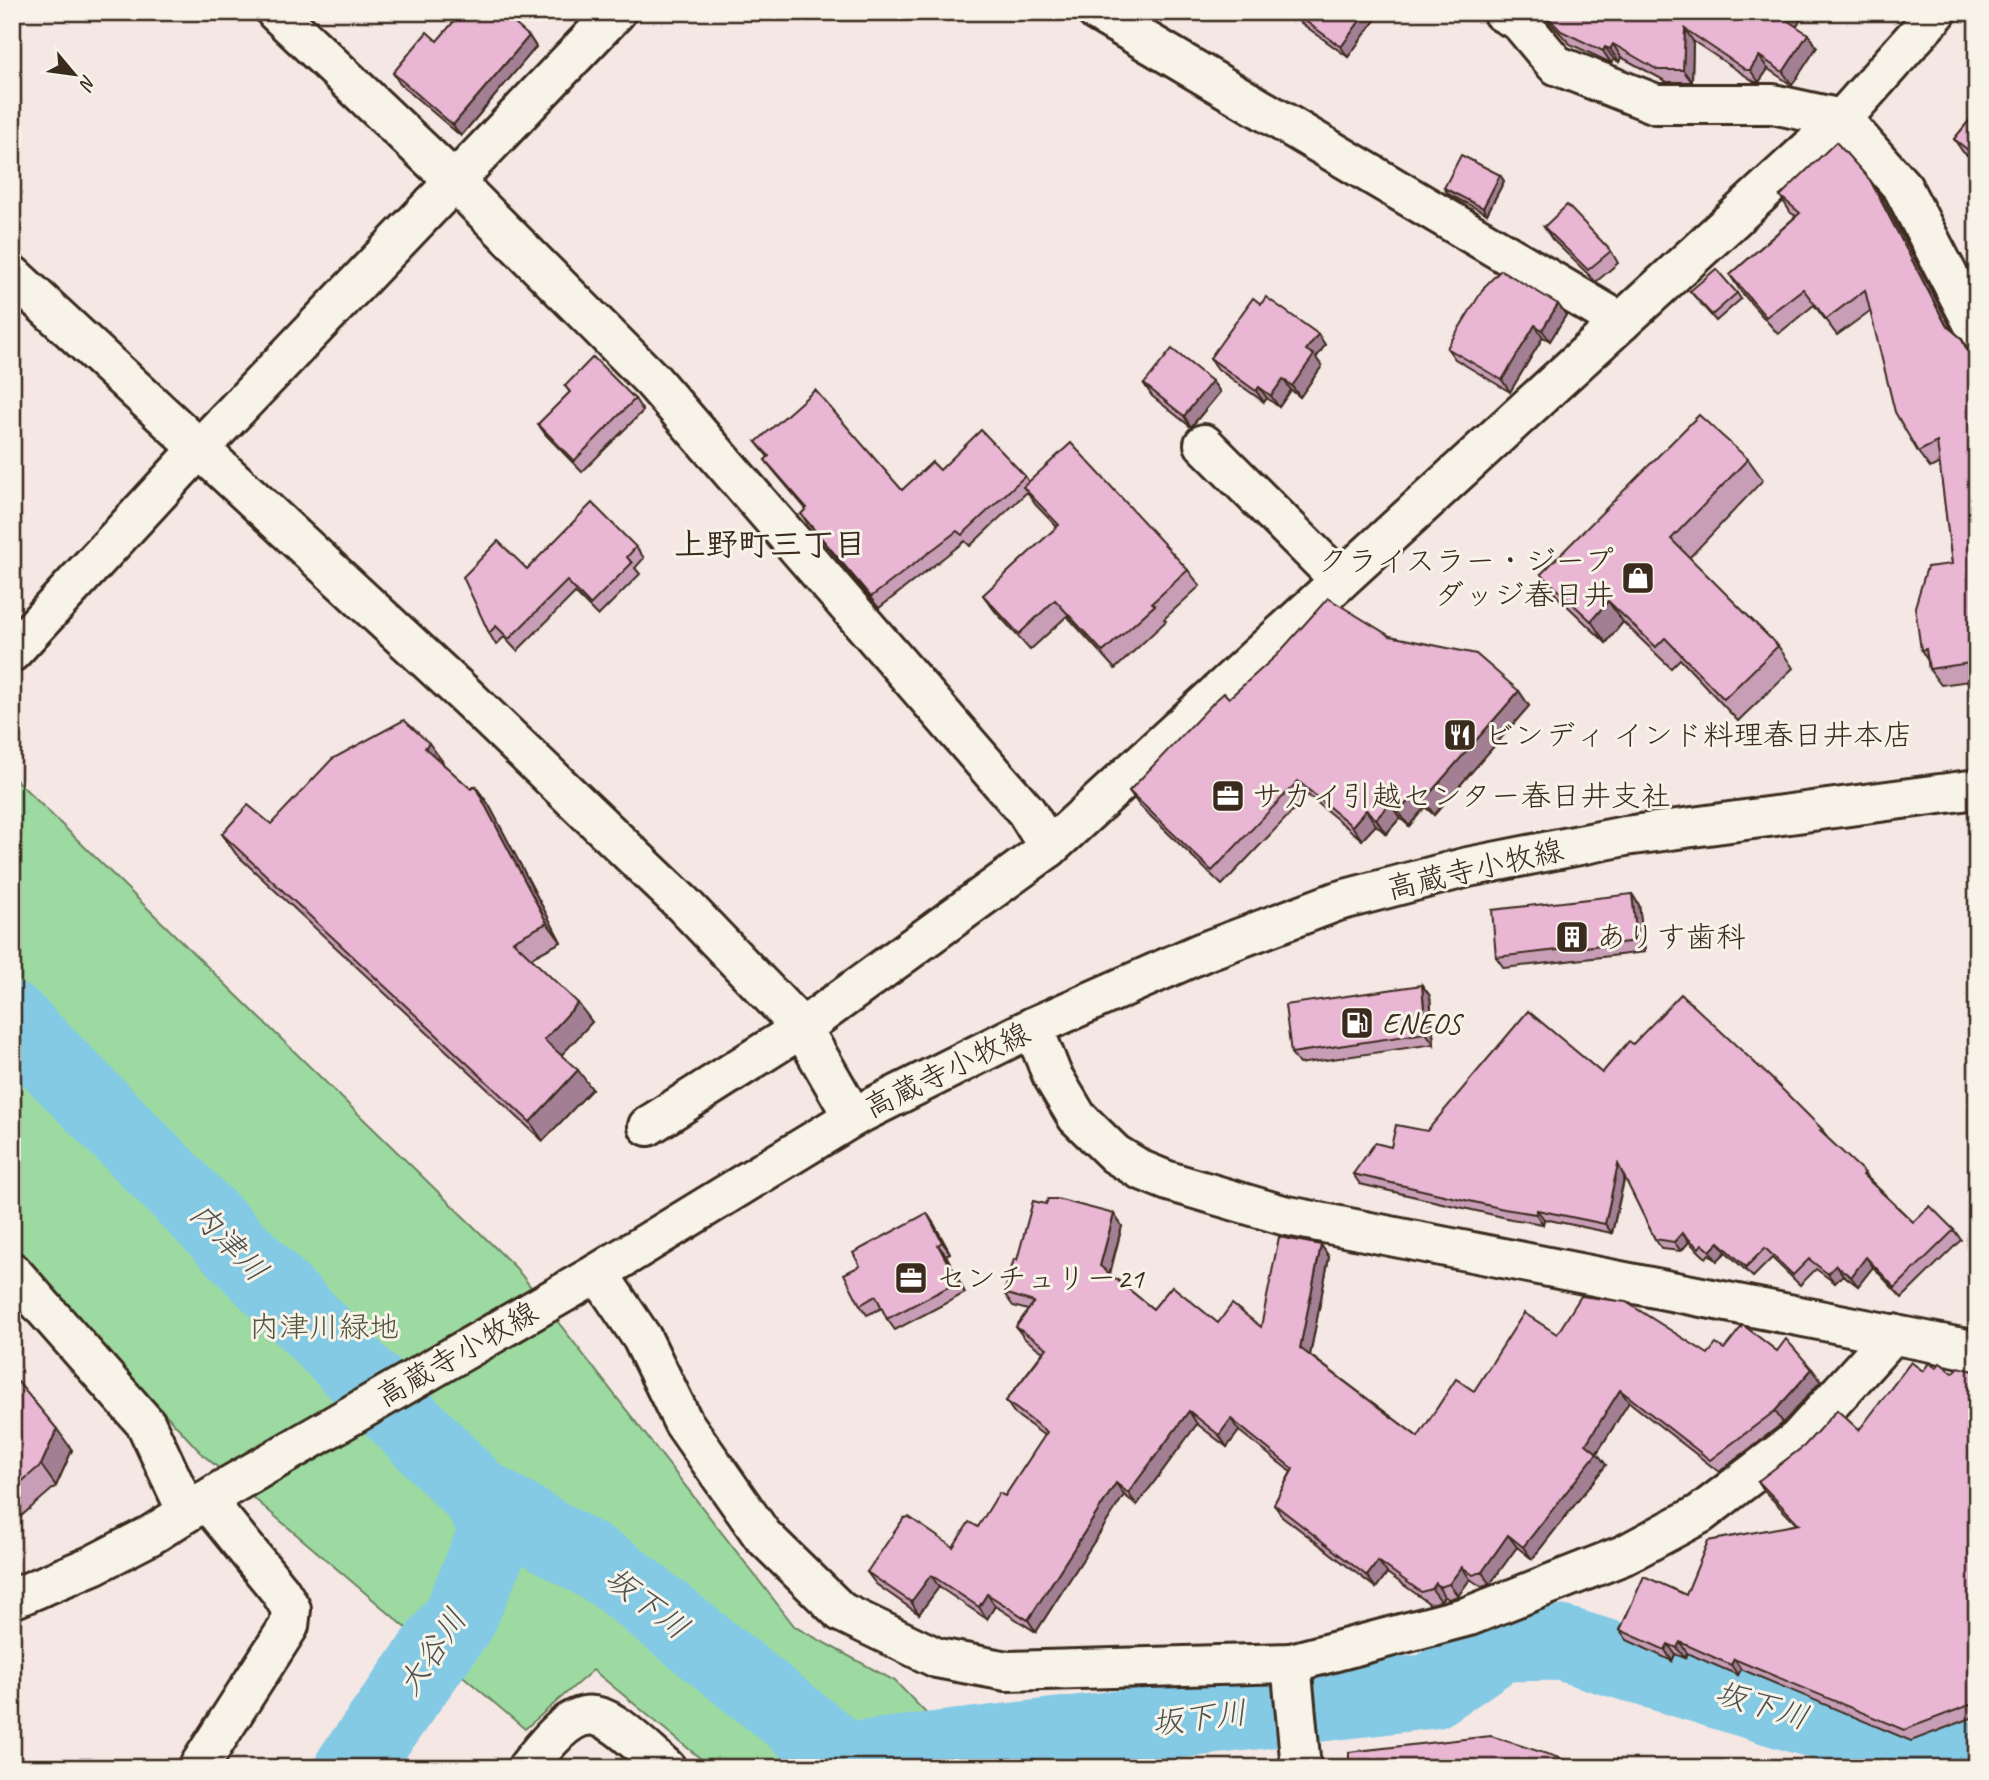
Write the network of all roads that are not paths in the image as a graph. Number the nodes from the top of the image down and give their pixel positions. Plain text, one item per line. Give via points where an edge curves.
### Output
1 (276, 12) edge
2 (616, 12) edge
3 (1097, 12) edge
4 (1937, 12) edge
5 (1516, 15) edge
6 (1842, 118) junction
7 (455, 182) junction
8 (12, 275) edge
9 (1621, 322) junction
10 (1977, 331) edge
11 (1204, 444) dead end
12 (199, 449) junction
13 (1340, 580) junction
14 (12, 652) edge
15 (1977, 789) edge
16 (1049, 848) junction
17 (1033, 1027) junction
18 (802, 1028) junction
19 (853, 1117) junction
20 (648, 1126) dead end
21 (12, 1272) edge
22 (587, 1279) junction
23 (1894, 1334) junction
24 (1977, 1351) edge
25 (206, 1500) junction
26 (12, 1600) edge
27 (1292, 1670) junction
28 (1298, 1750) edge
29 (198, 1768) edge
30 (527, 1768) edge
31 (666, 1768) edge

1 - 7 street
2 - 7 street
3 - 9 street
4 - 6 street
5 - 6 street via 1556,65 1656,104 1773,104
6 - 9 street
6 - 10 street via 1903,188
7 - 12 street
7 - 16 street via 653,381 1026,811
8 - 12 street
9 - 13 street
11 - 13 street
12 - 14 street
12 - 18 street via 654,876
13 - 16 street
15 - 17 street, 高蔵寺小牧線 via 1625,836 1468,867 1338,901 1203,952
16 - 18 street
17 - 19 street, 高蔵寺小牧線
17 - 23 street via 1052,1075 1077,1117 1115,1154 1168,1181 1283,1215
18 - 19 street
18 - 20 street
19 - 22 street, 高蔵寺小牧線
21 - 25 street via 146,1424
22 - 25 street, 高蔵寺小牧線
22 - 27 street via 642,1338 683,1422 762,1535 841,1612 937,1658 1007,1671
23 - 24 street
23 - 27 street via 1798,1439 1699,1514 1624,1555 1469,1616
25 - 26 street, 高蔵寺小牧線 via 93,1565
25 - 29 street via 291,1609 289,1626
27 - 28 street
30 - 31 street via 570,1719 591,1715 615,1723

